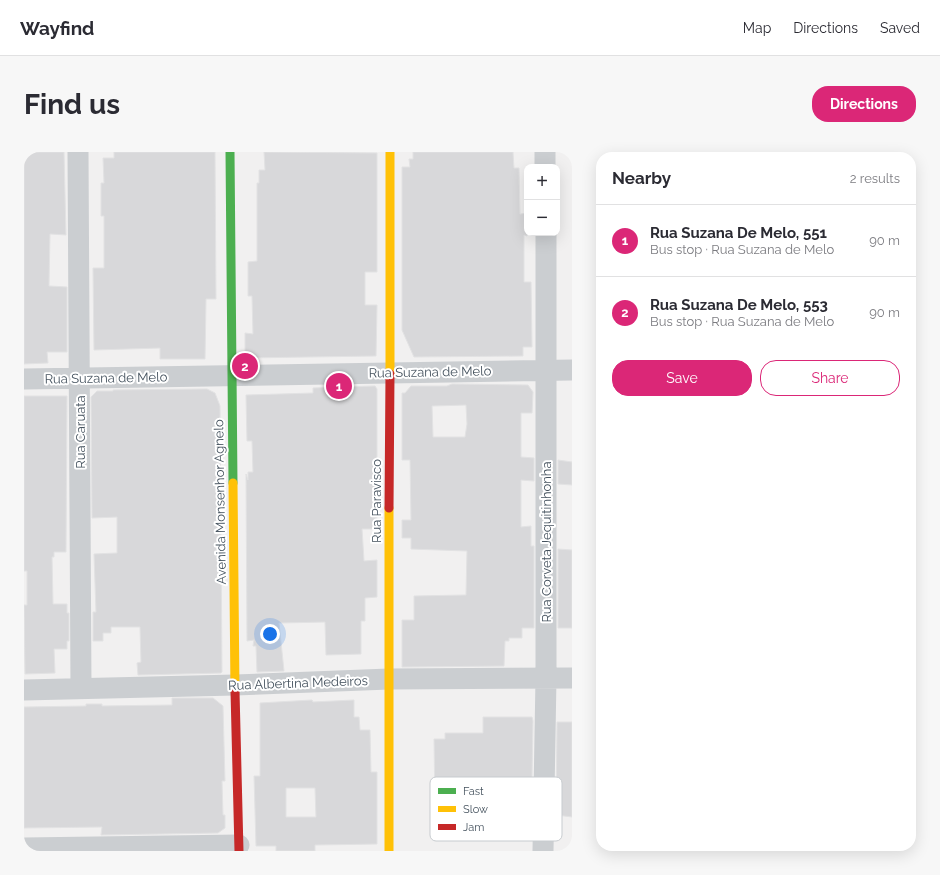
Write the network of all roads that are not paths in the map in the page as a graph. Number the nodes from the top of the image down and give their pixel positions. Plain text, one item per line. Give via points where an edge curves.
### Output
1 (78, 152) edge
2 (230, 152) edge
3 (390, 152) edge
4 (545, 152) edge
5 (546, 164) edge
6 (546, 236) edge
7 (547, 370) junction
8 (572, 370) edge
9 (389, 373) junction
10 (231, 375) junction
11 (80, 378) junction
12 (24, 379) edge
13 (546, 678) junction
14 (572, 678) edge
15 (389, 679) junction
16 (234, 685) junction
17 (81, 688) junction
18 (24, 690) edge
19 (544, 777) edge
20 (543, 841) edge
21 (24, 848) edge
22 (239, 848) edge
23 (388, 851) edge
24 (543, 851) edge

1 - 11 street, Rua Caruata
2 - 10 street, Avenida Monsenhor Agnelo
3 - 9 street, Rua Paravisco
4 - 5 street
6 - 7 street, Rua Corveta Jequitinhonha
7 - 8 street, Rua Suzana de Melo
7 - 9 street, Rua Suzana de Melo
7 - 13 street, Rua Corveta Jequitinhonha
9 - 10 street, Rua Suzana de Melo
9 - 15 street, Rua Paravisco
10 - 11 street, Rua Suzana de Melo
10 - 16 street, Avenida Monsenhor Agnelo
11 - 12 street, Rua Suzana de Melo
11 - 17 street, Rua Caruata
13 - 14 street, Rua Albertina Medeiros
13 - 15 street, Rua Albertina Medeiros
13 - 19 street, Rua Corveta Jequitinhonha
15 - 16 street, Rua Albertina Medeiros
15 - 23 street, Rua Paravisco
16 - 17 street, Rua Albertina Medeiros
16 - 22 street, Avenida Monsenhor Agnelo
17 - 18 street, Rua Albertina Medeiros
20 - 24 street, Rua Corveta Jequitinhonha
21 - 22 street

